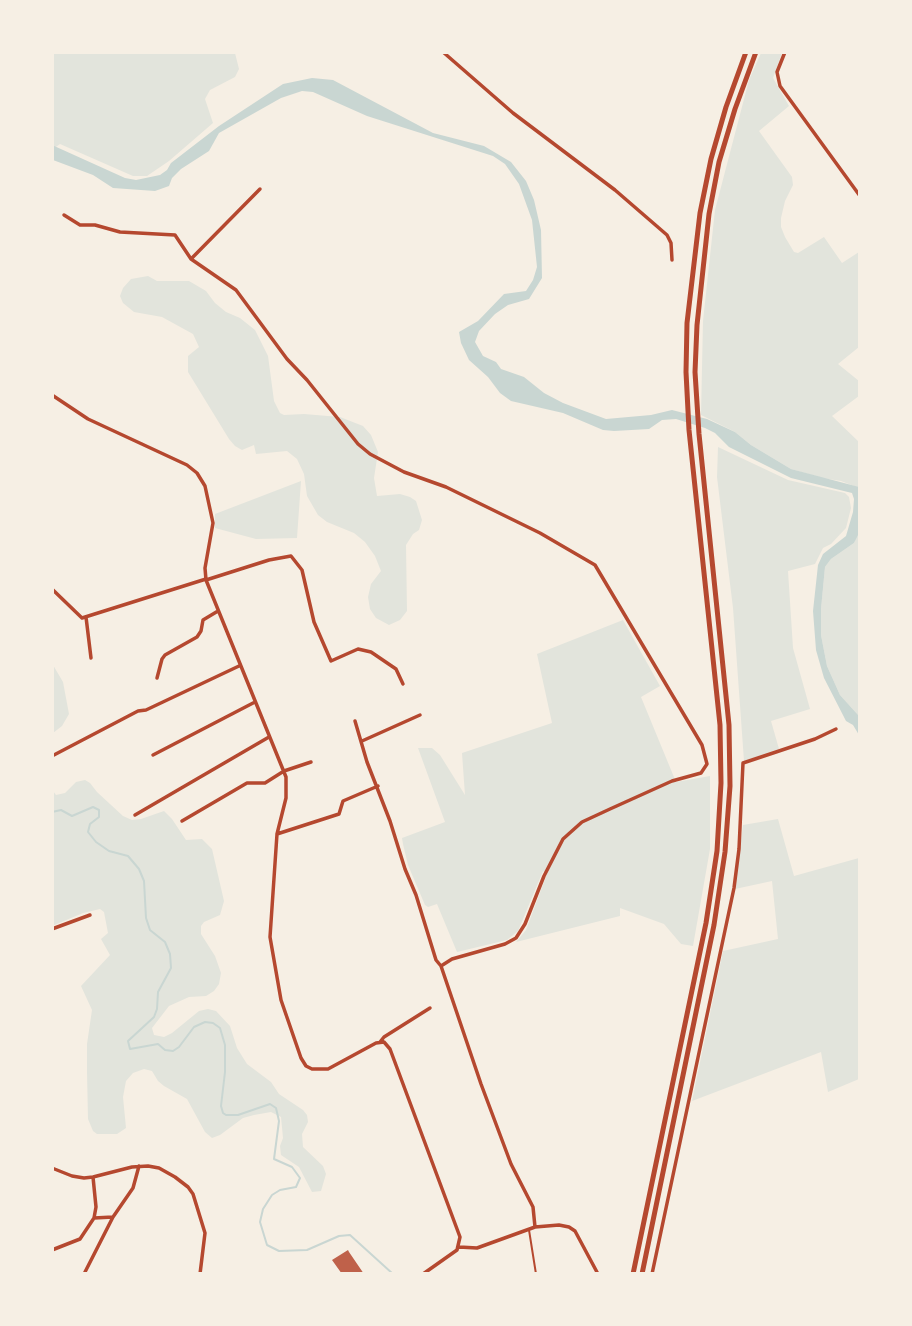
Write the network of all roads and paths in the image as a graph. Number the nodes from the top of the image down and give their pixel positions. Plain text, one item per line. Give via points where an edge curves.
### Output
1 (443, 52) edge
2 (746, 52) edge
3 (756, 52) edge
4 (785, 52) edge
5 (260, 189) dead end
6 (859, 196) edge
7 (64, 215) dead end
8 (191, 259) junction
9 (672, 260) dead end
10 (52, 395) edge
11 (206, 579) junction
12 (52, 589) edge
13 (218, 611) junction
14 (86, 617) junction
15 (91, 658) dead end
16 (239, 666) junction
17 (157, 678) dead end
18 (403, 684) dead end
19 (255, 702) junction
20 (420, 715) dead end
21 (355, 721) dead end
22 (836, 730) dead end
23 (269, 737) junction
24 (362, 741) junction
25 (153, 755) dead end
26 (52, 756) edge
27 (311, 762) dead end
28 (284, 771) junction
29 (378, 786) junction
30 (135, 815) dead end
31 (182, 821) dead end
32 (277, 834) junction
33 (90, 915) dead end
34 (52, 929) edge
35 (441, 966) junction
36 (430, 1008) dead end
37 (380, 1042) junction
38 (139, 1166) junction
39 (52, 1168) edge
40 (93, 1177) junction
41 (113, 1217) junction
42 (94, 1218) junction
43 (535, 1227) junction
44 (528, 1229) junction
45 (459, 1247) junction
46 (52, 1250) edge
47 (84, 1273) edge
48 (200, 1273) edge
49 (423, 1273) edge
50 (536, 1273) edge
51 (598, 1273) edge
52 (633, 1273) edge
53 (642, 1273) edge
54 (652, 1273) edge

1 - 9 street via 667,235
2 - 52 highway via 726,107 699,213 687,323 689,430 720,725 716,851 706,923
3 - 53 highway via 734,109 709,214 695,372 727,699 730,786 726,839 714,925
4 - 6 street via 777,72 780,86
5 - 8 street
7 - 8 street via 80,225 120,232 175,234
8 - 35 street via 236,290 287,359 370,454 540,533 595,565 706,757 701,773 672,781 572,830 555,849 516,938
10 - 11 street via 88,419 197,473 213,523
11 - 13 street
11 - 14 street
11 - 18 street via 291,556 305,578 314,622 331,661 358,649 371,652 396,669
12 - 14 street via 78,616
13 - 16 street
13 - 17 street via 203,620 197,637 165,655
14 - 15 street
16 - 19 street
16 - 26 street
19 - 23 street
19 - 25 street
20 - 24 street
21 - 24 street
22 - 54 street via 743,763 733,888
23 - 28 street
23 - 30 street
24 - 29 street
27 - 28 street
28 - 31 street via 265,783 247,783
28 - 32 street via 286,798
29 - 32 street via 343,802 338,814
29 - 35 street
32 - 37 street via 270,937 281,1000 301,1058 313,1069 328,1069
33 - 34 street
35 - 43 street via 511,1164 533,1207
36 - 37 street
37 - 45 street via 390,1049 456,1225
38 - 40 street
38 - 41 street via 133,1188
38 - 48 street via 159,1168 193,1194 205,1233
39 - 40 street via 72,1176
40 - 42 street
41 - 42 street
41 - 47 street
42 - 46 street via 80,1239
43 - 44 street
43 - 51 street via 559,1224 575,1231
44 - 45 street via 477,1248
44 - 50 lane
45 - 49 street

